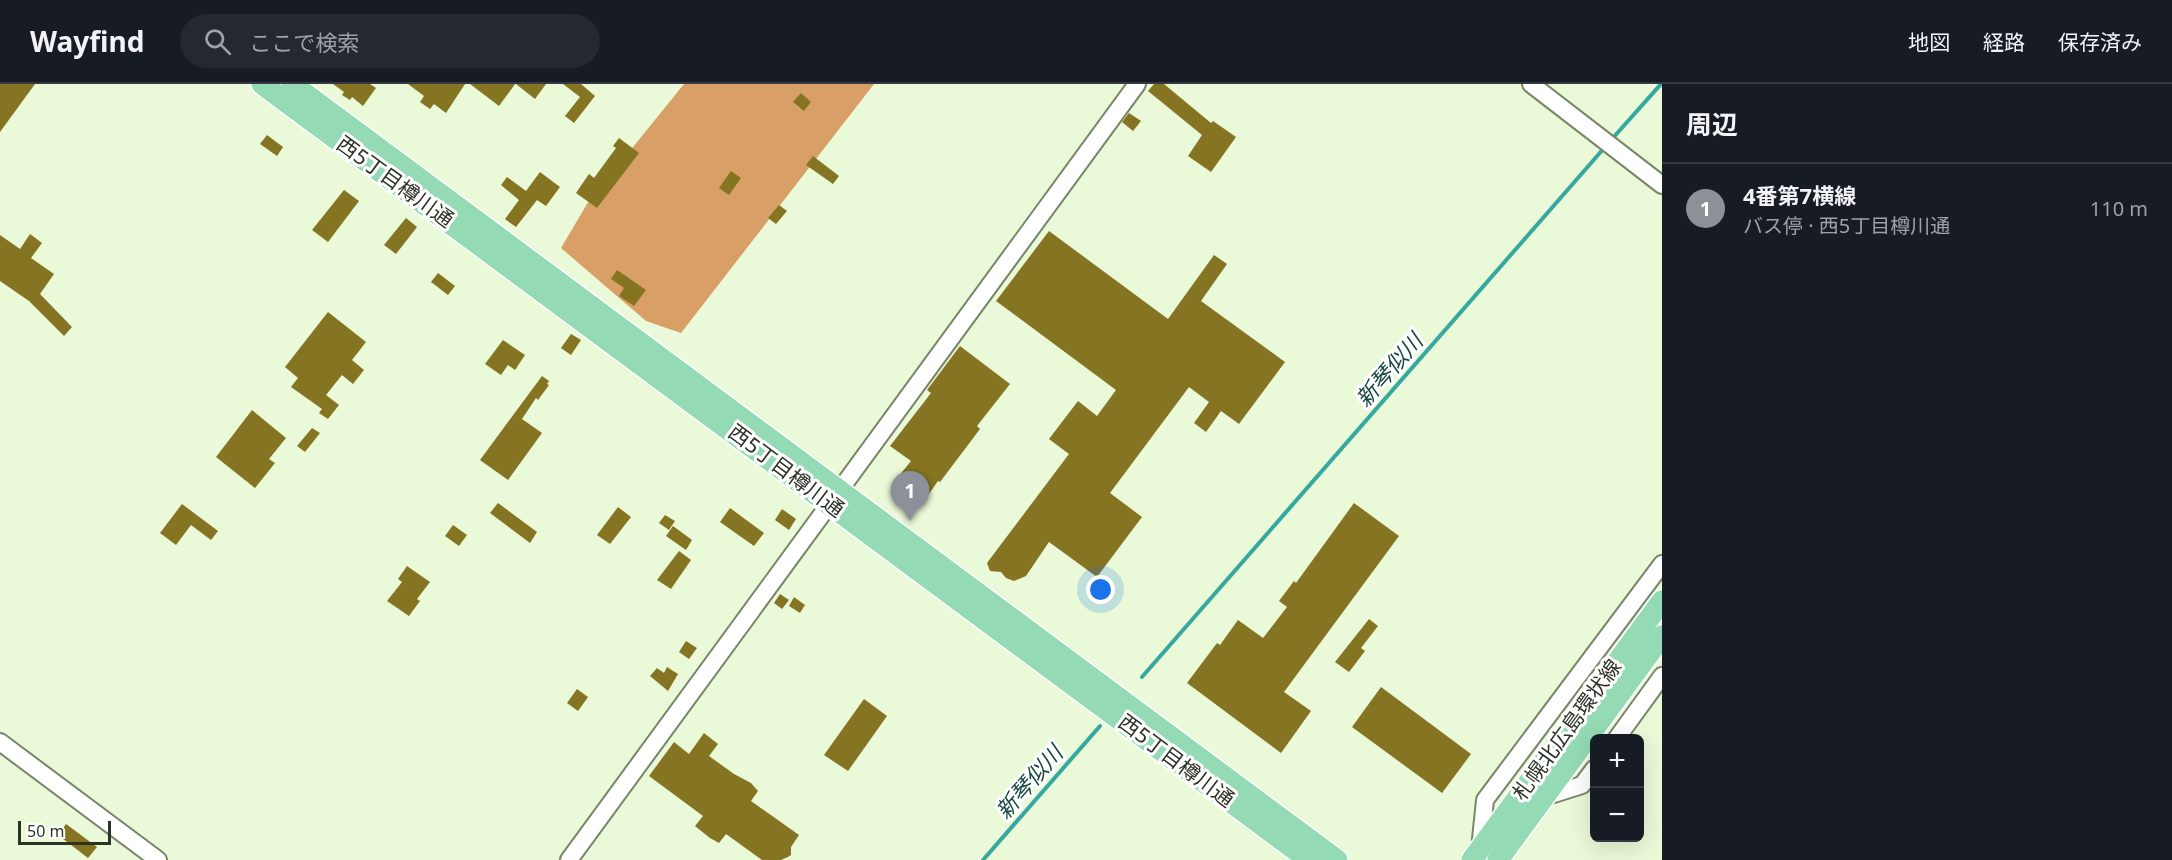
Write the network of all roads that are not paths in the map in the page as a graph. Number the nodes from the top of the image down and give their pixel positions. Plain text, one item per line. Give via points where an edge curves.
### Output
1 (262, 84) edge
2 (292, 84) edge
3 (1137, 84) edge
4 (1531, 84) edge
5 (1662, 186) edge
6 (835, 496) junction
7 (1662, 564) edge
8 (1662, 601) edge
9 (1662, 636) edge
10 (1662, 676) edge
11 (1620, 734) edge
12 (0, 742) edge
13 (1590, 774) edge
14 (1544, 797) junction
15 (1483, 857) edge
16 (158, 860) edge
17 (569, 860) edge
18 (1309, 860) edge
19 (1337, 860) edge

1 - 6 main road, 西5丁目樽川通
2 - 6 main road, 西5丁目樽川通
3 - 6 street
4 - 5 street
6 - 17 street
6 - 18 main road, 西5丁目樽川通
6 - 19 main road, 西5丁目樽川通
7 - 15 street via 1485,800
8 - 15 main road, 札幌北広島環状線
9 - 14 main road, 札幌北広島環状線
10 - 11 street
12 - 16 street
13 - 14 street via 1582,785
14 - 15 main road, 札幌北広島環状線

